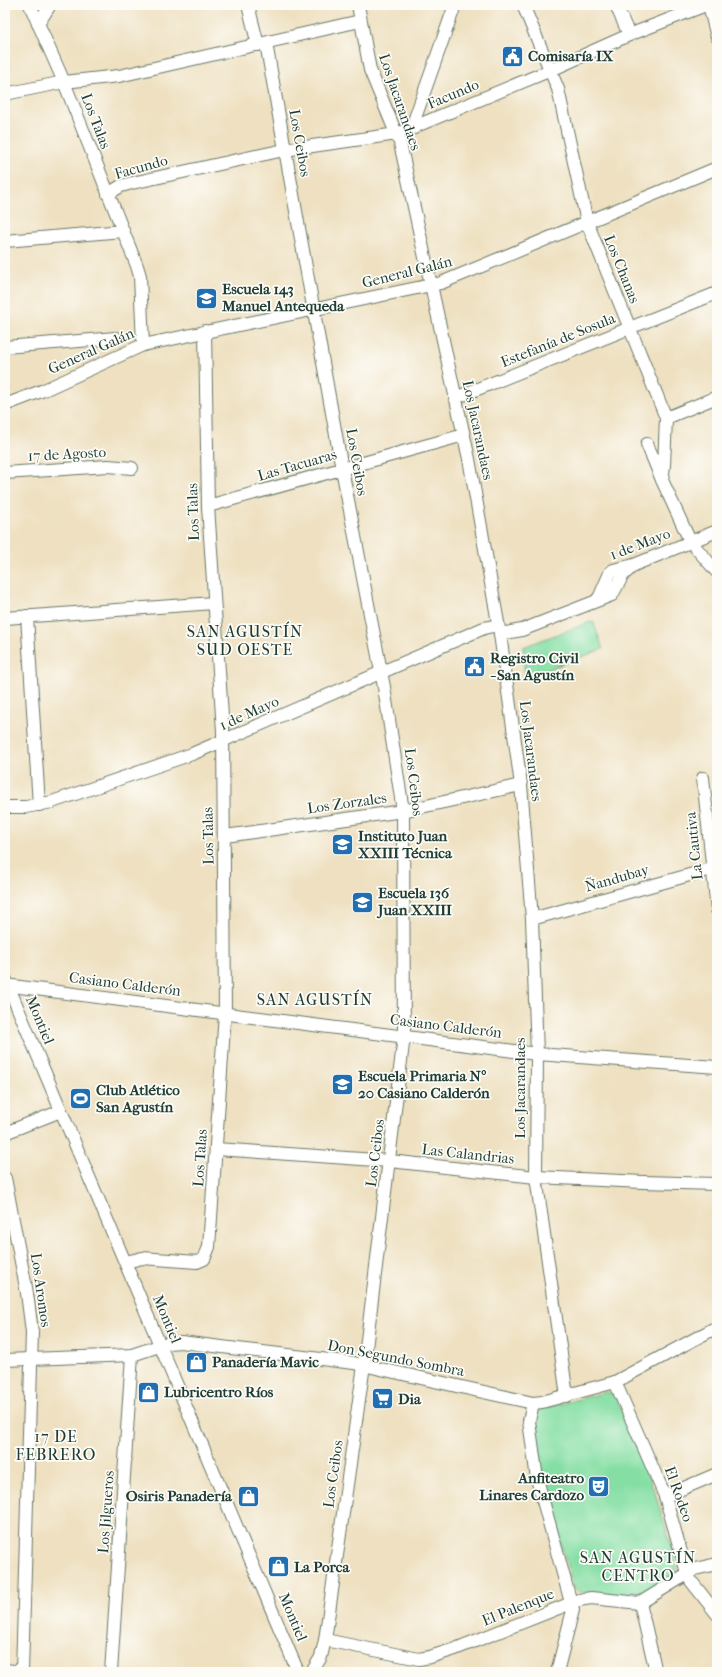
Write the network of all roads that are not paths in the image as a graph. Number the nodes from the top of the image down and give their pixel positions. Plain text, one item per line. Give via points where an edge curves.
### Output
1 (30, 5) edge
2 (50, 5) edge
3 (248, 5) edge
4 (358, 5) edge
5 (455, 5) edge
6 (523, 5) edge
7 (616, 5) edge
8 (707, 5) edge
9 (360, 21) junction
10 (38, 24) junction
11 (629, 35) junction
12 (717, 37) edge
13 (262, 44) junction
14 (551, 70) junction
15 (64, 82) junction
16 (5, 94) edge
17 (414, 128) junction
18 (397, 134) junction
19 (284, 150) junction
20 (717, 168) edge
21 (108, 194) junction
22 (587, 222) junction
23 (123, 231) junction
24 (5, 240) edge
25 (430, 285) junction
26 (717, 293) edge
27 (314, 309) junction
28 (629, 329) junction
29 (205, 331) junction
30 (116, 338) dead end
31 (143, 345) junction
32 (5, 346) edge
33 (717, 397) edge
34 (455, 398) junction
35 (5, 405) edge
36 (666, 418) junction
37 (464, 435) junction
38 (647, 444) dead end
39 (132, 468) dead end
40 (342, 469) junction
41 (5, 473) edge
42 (662, 480) junction
43 (208, 506) junction
44 (717, 531) edge
45 (690, 542) junction
46 (717, 572) edge
47 (214, 603) junction
48 (27, 616) junction
49 (5, 618) edge
50 (499, 630) junction
51 (380, 672) junction
52 (222, 742) junction
53 (703, 778) dead end
54 (521, 785) junction
55 (39, 805) junction
56 (5, 807) edge
57 (403, 811) junction
58 (225, 836) junction
59 (712, 868) junction
60 (716, 890) edge
61 (717, 910) edge
62 (532, 919) junction
63 (6, 983) edge
64 (226, 1013) junction
65 (404, 1036) junction
66 (537, 1054) junction
67 (717, 1068) edge
68 (61, 1111) junction
69 (5, 1133) edge
70 (216, 1149) junction
71 (390, 1161) junction
72 (536, 1177) junction
73 (5, 1178) edge
74 (717, 1184) edge
75 (126, 1262) junction
76 (717, 1327) edge
77 (161, 1345) junction
78 (132, 1355) junction
79 (5, 1360) edge
80 (30, 1360) junction
81 (364, 1365) junction
82 (615, 1382) junction
83 (567, 1396) junction
84 (533, 1403) junction
85 (717, 1474) edge
86 (665, 1496) junction
87 (717, 1564) edge
88 (687, 1573) junction
89 (572, 1603) junction
90 (640, 1603) junction
91 (717, 1614) edge
92 (325, 1640) junction
93 (5, 1670) edge
94 (22, 1672) edge
95 (112, 1672) edge
96 (298, 1672) edge
97 (312, 1672) edge
98 (557, 1672) edge
99 (656, 1672) edge

1 - 10 street, Los Talas
2 - 10 street
3 - 13 street, Los Ceibos
4 - 9 street, Los Jacarandaes
5 - 17 street via 415,118
6 - 14 street, Los Chanas
7 - 11 street
8 - 11 street, Facundo
8 - 12 street
9 - 13 street
9 - 18 street, Los Jacarandaes via 370,70
10 - 15 street, Los Talas
11 - 14 street, Facundo
13 - 15 street via 119,76
13 - 19 street, Los Ceibos
14 - 17 street, Facundo
14 - 22 street, Los Chanas via 558,89
15 - 16 street
15 - 21 street, Los Talas
17 - 18 street, Facundo
18 - 19 street, Facundo
18 - 25 street, Los Jacarandaes
19 - 21 street, Facundo via 132,183
19 - 27 street, Los Ceibos
20 - 22 street, General Galán
21 - 23 street, Los Talas
22 - 25 street, General Galán via 450,280
22 - 28 street, Los Chanas
23 - 24 street
23 - 31 street, Los Talas via 140,276
25 - 27 street, General Galán
25 - 34 street, Los Jacarandaes
26 - 28 street, Estefanía de Sosula
27 - 29 street, General Galán
27 - 40 street, Los Ceibos
28 - 34 street, Estefanía de Sosula
28 - 36 street, Los Chanas
29 - 31 street, General Galán
29 - 43 street, Los Talas
30 - 32 street
31 - 35 street, General Galán
33 - 36 street
34 - 37 street, Los Jacarandaes
36 - 42 street, Los Chanas
37 - 40 street, Las Tacuaras
37 - 50 street, Los Jacarandaes
38 - 42 street
39 - 41 street, 17 de Agosto via 108,466
40 - 43 street, Las Tacuaras
40 - 51 street, Los Ceibos
42 - 45 street
43 - 47 street, Los Talas
44 - 45 street, 1 de Mayo
45 - 46 street
45 - 50 street, 1 de Mayo via 634,565 623,576 612,595 522,630
47 - 48 street
47 - 52 street, Los Talas
48 - 49 street
48 - 55 street
50 - 51 street, 1 de Mayo via 484,628
50 - 54 street, Los Jacarandaes
51 - 52 street, 1 de Mayo
51 - 57 street, Los Ceibos
52 - 55 street, 1 de Mayo
52 - 58 street, Los Talas
53 - 59 street, La Cautiva
54 - 57 street, Los Zorzales
54 - 62 street, Los Jacarandaes
55 - 56 street, 1 de Mayo
57 - 58 street, Los Zorzales
57 - 65 street, Los Ceibos
58 - 64 street, Los Talas
59 - 60 street, La Cautiva
59 - 62 street, Ñandubay
60 - 61 street, La Cautiva
62 - 66 street, Los Jacarandaes
63 - 64 street, Casiano Calderón
63 - 68 street, Montiel
64 - 65 street, Casiano Calderón
64 - 70 street, Los Talas
65 - 66 street, Casiano Calderón
65 - 71 street, Los Ceibos
66 - 67 street, Casiano Calderón
66 - 72 street, Los Jacarandaes
68 - 69 street
68 - 75 street, Montiel
70 - 71 street, Las Calandrias
70 - 75 street, Los Talas via 209,1247 204,1259 189,1262 142,1258
71 - 72 street, Las Calandrias
71 - 81 street, Los Ceibos
72 - 74 street, Las Calandrias
72 - 83 street, Los Jacarandaes
73 - 80 street, Los Aromos via 31,1320
75 - 77 street, Montiel
76 - 82 street, Don Segundo Sombra
77 - 78 street, Don Segundo Sombra
77 - 81 street, Don Segundo Sombra via 181,1342
77 - 96 street, Montiel
78 - 80 street, Don Segundo Sombra
78 - 95 street, Los Jilgueros
79 - 80 street, Don Segundo Sombra
80 - 94 street, Los Aromos
81 - 84 street, Don Segundo Sombra
81 - 92 street, Los Ceibos
82 - 83 street, Don Segundo Sombra
82 - 86 street, El Rodeo
83 - 84 street, Don Segundo Sombra
84 - 89 street via 530,1421 537,1479
85 - 86 street
86 - 88 street, El Rodeo
87 - 88 street via 702,1566
88 - 90 street
88 - 91 street, El Rodeo
89 - 90 street, El Palenque via 591,1598
89 - 92 street, El Palenque via 426,1658 419,1659
89 - 98 street via 573,1610
90 - 99 street
92 - 97 street, Los Ceibos via 321,1657
93 - 94 street

